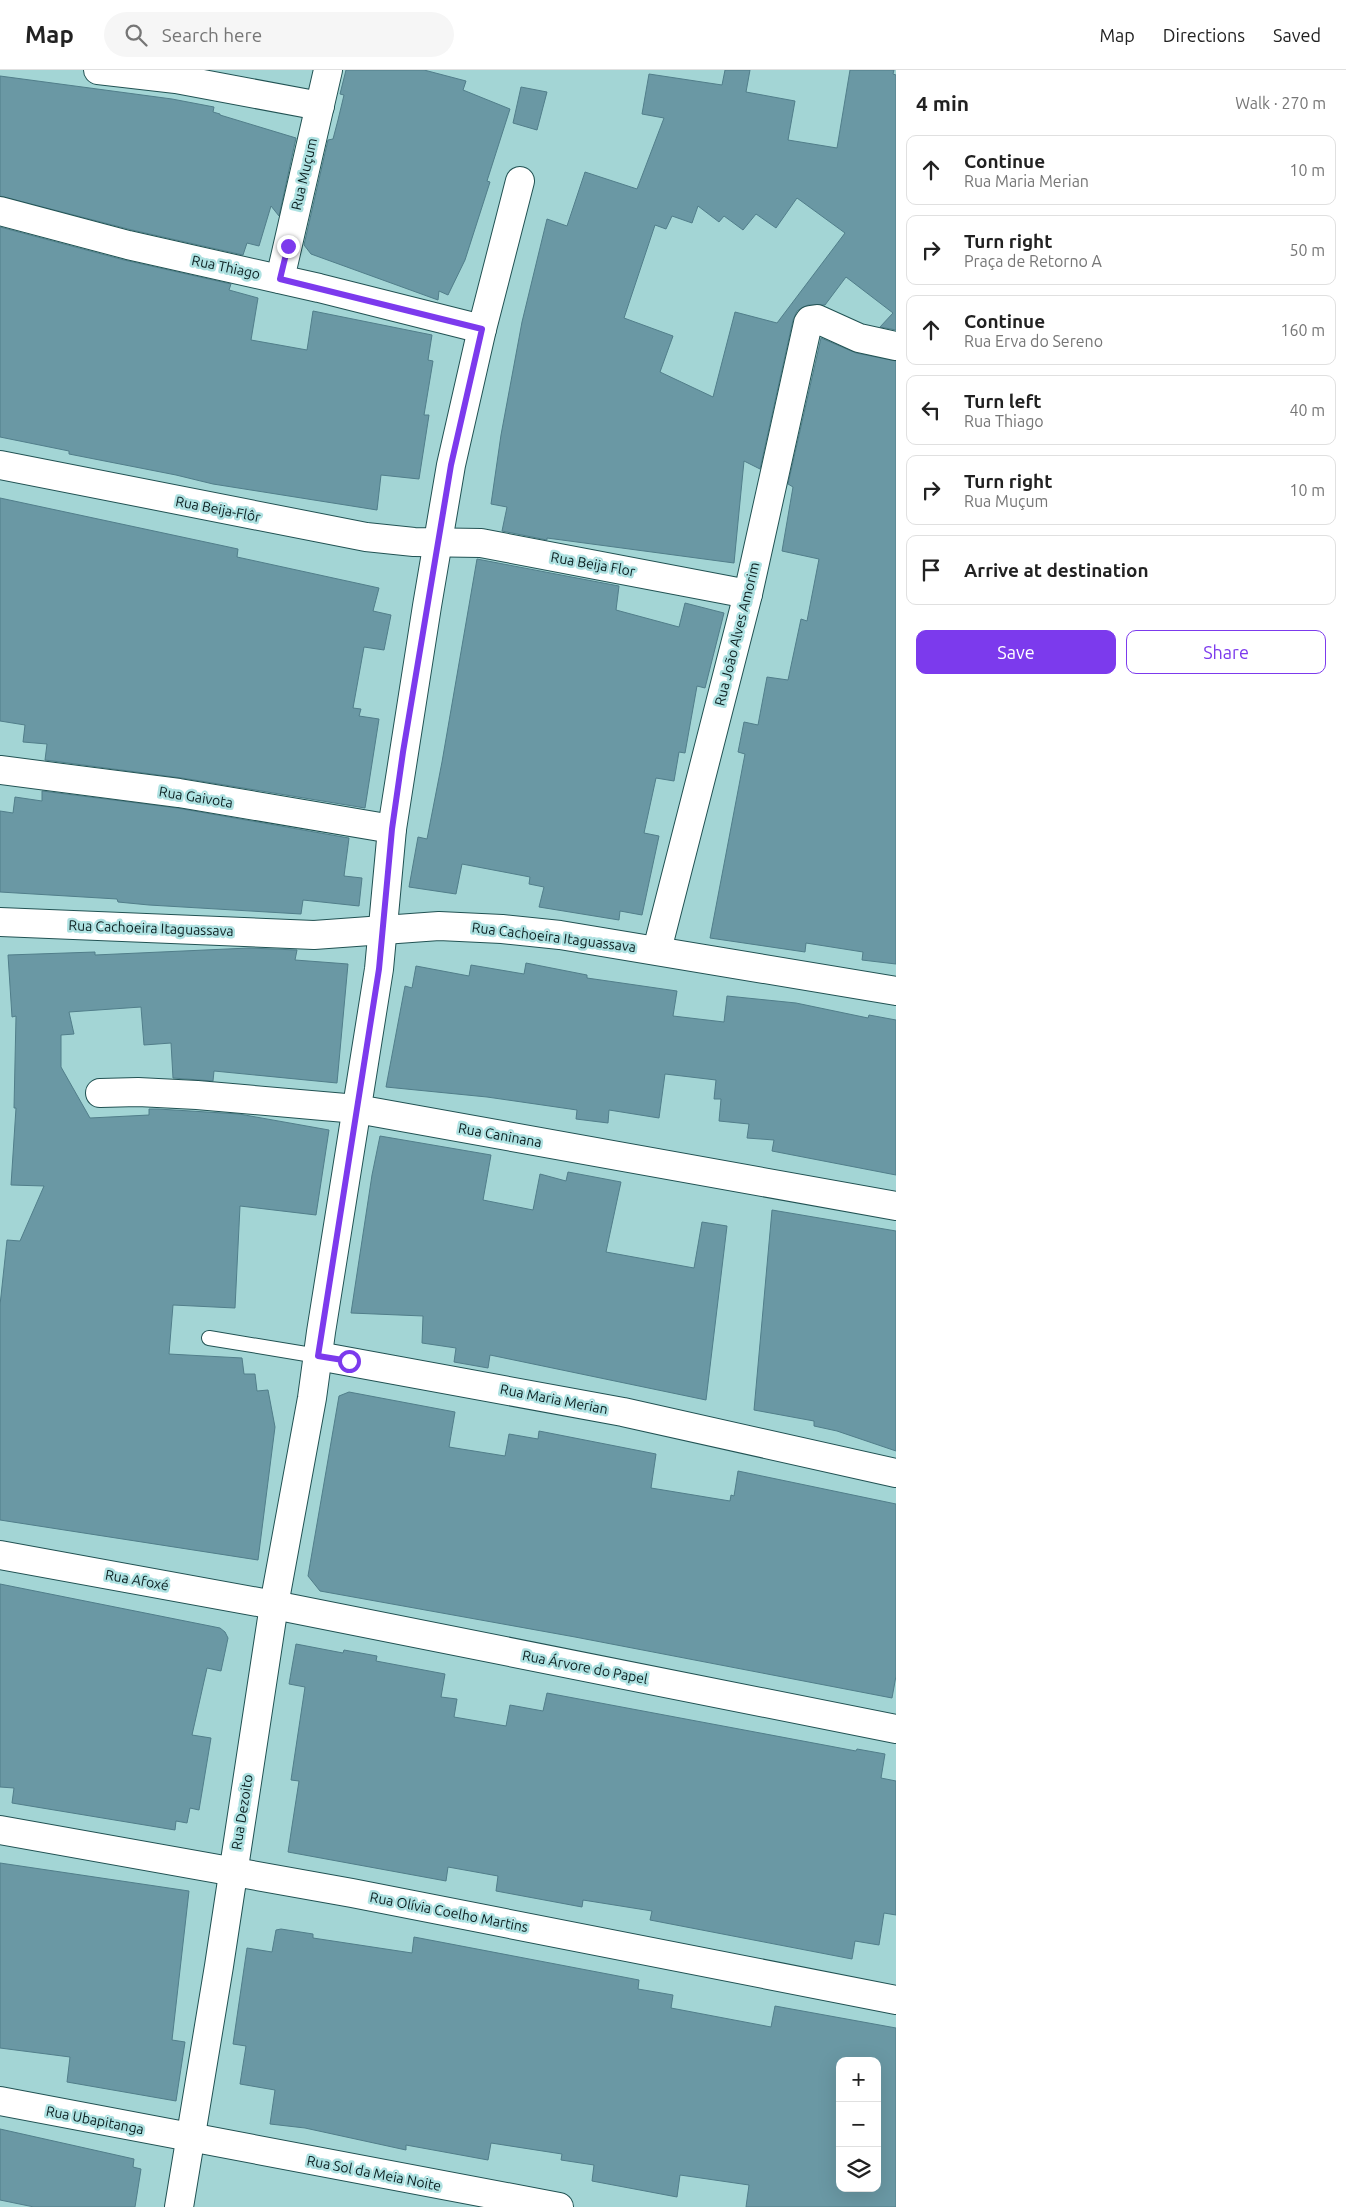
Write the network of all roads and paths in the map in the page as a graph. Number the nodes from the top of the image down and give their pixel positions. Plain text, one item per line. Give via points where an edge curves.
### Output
1 (98, 70) edge
2 (328, 70) edge
3 (320, 106) junction
4 (520, 181) dead end
5 (0, 211) edge
6 (280, 279) junction
7 (482, 329) junction
8 (896, 346) edge
9 (0, 465) edge
10 (438, 544) junction
11 (748, 594) junction
12 (0, 770) edge
13 (392, 829) junction
14 (0, 927) edge
15 (383, 931) junction
16 (657, 950) junction
17 (896, 991) edge
18 (100, 1094) dead end
19 (357, 1109) junction
20 (896, 1206) edge
21 (209, 1338) dead end
22 (318, 1356) junction
23 (896, 1473) edge
24 (0, 1555) edge
25 (274, 1606) junction
26 (896, 1729) edge
27 (0, 1830) edge
28 (233, 1871) junction
29 (896, 2000) edge
30 (0, 2101) edge
31 (190, 2138) junction
32 (179, 2207) edge
33 (559, 2207) edge

1 - 3 street via 176,79
2 - 3 street, Rua Muçum
3 - 6 street, Rua Muçum
4 - 7 street, Rua Dezoito
5 - 6 street, Rua Thiago via 128,245
6 - 7 street, Rua Thiago
7 - 10 street, Rua Dezoito via 451,465
8 - 11 street, Rua João Alves Amorim via 859,338 813,319 808,323
9 - 10 street, Rua Beija-Flôr via 366,537
10 - 11 street, Rua Beija Flor via 481,543
10 - 13 street, Rua Dezoito
11 - 16 street, Rua João Alves Amorim
12 - 13 street, Rua Gaivota via 179,793
13 - 15 street, Rua Dezoito
14 - 15 street, Rua Cachoeira Itaguassava via 314,934
15 - 16 street, Rua Cachoeira Itaguassava via 439,926 485,928 560,935
15 - 19 street, Rua Dezoito
16 - 17 street, Rua Cachoeira Itaguassava
18 - 19 street, Rua Caninana via 197,1094
19 - 20 street, Rua Caninana
19 - 22 street, Rua Dezoito
21 - 22 lane, Rua Maria Merian
22 - 23 street, Rua Maria Merian via 614,1410
22 - 25 street, Rua Dezoito
24 - 25 street, Rua Afoxé
25 - 26 street, Rua Árvore do Papel
25 - 28 street, Rua Dezoito
27 - 28 street, Rua Olívia Coelho Martins
28 - 29 street, Rua Olívia Coelho Martins
28 - 31 street, Rua Dezoito
30 - 31 street, Rua Ubapitanga
31 - 32 street, Rua Dezoito
31 - 33 street, Rua Sol da Meia Noite

